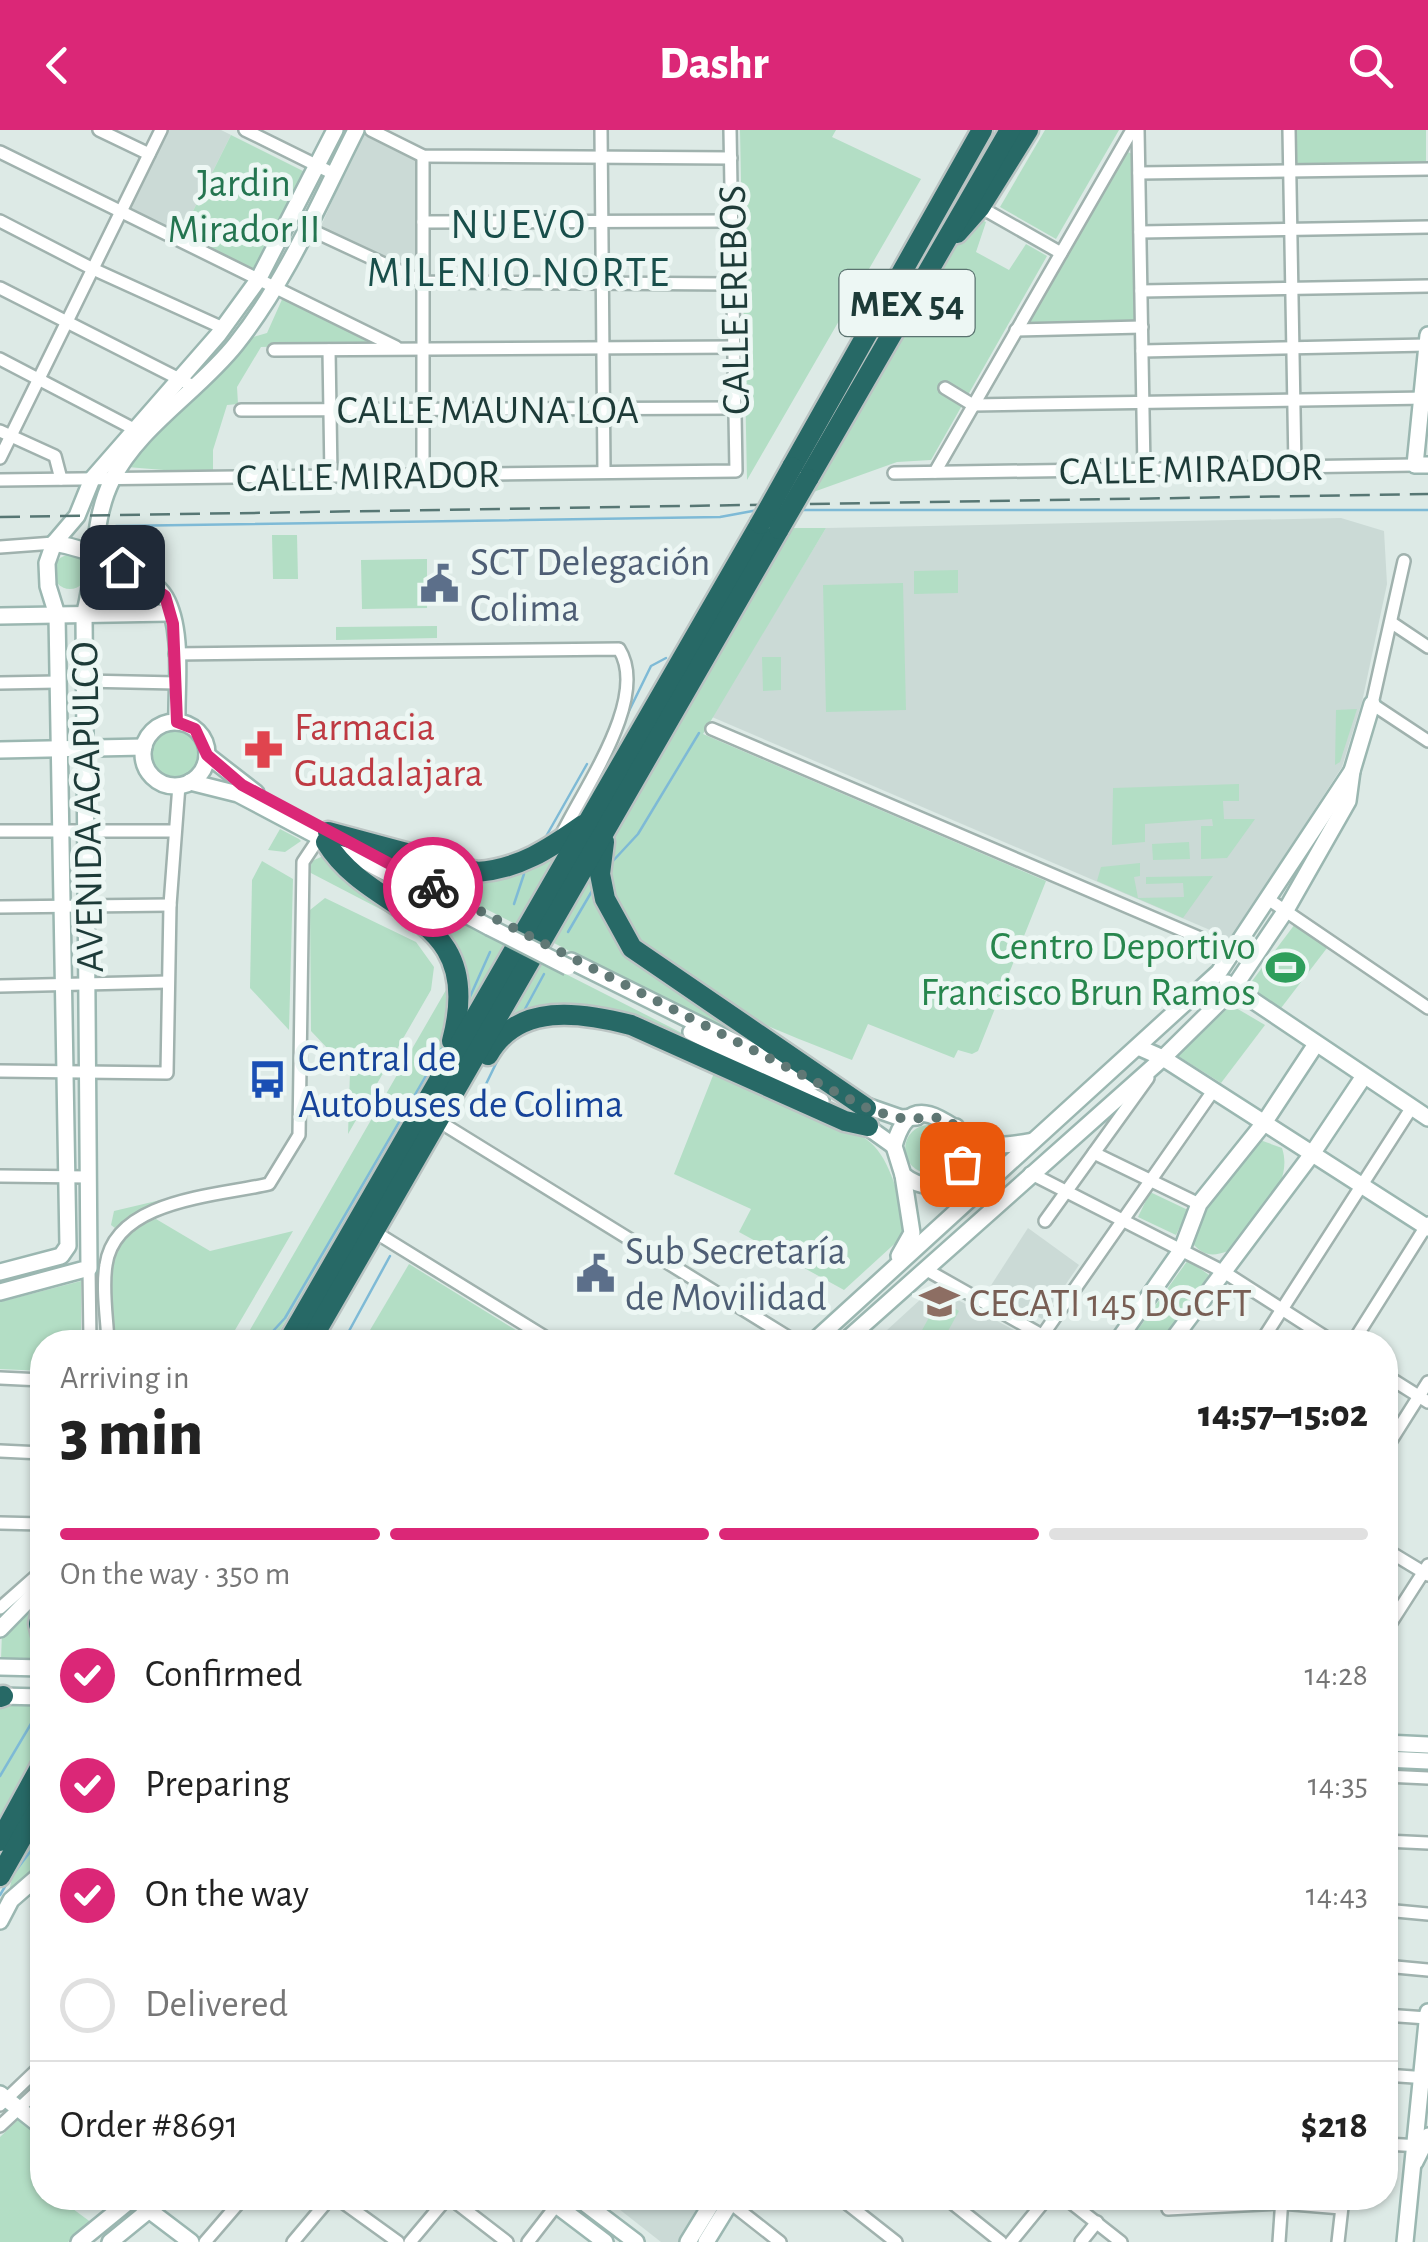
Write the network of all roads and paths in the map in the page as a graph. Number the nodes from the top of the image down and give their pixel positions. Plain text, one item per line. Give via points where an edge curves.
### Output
1 (99, 130) edge
2 (161, 130) edge
3 (245, 130) edge
4 (335, 130) edge
5 (356, 130) edge
6 (371, 130) edge
7 (601, 130) edge
8 (730, 130) edge
9 (982, 130) edge
10 (1010, 130) edge
11 (1028, 130) edge
12 (1135, 130) edge
13 (1290, 130) edge
14 (0, 152) edge
15 (149, 154) junction
16 (423, 156) junction
17 (601, 157) junction
18 (731, 158) junction
19 (317, 166) junction
20 (1428, 169) edge
21 (1290, 171) junction
22 (1139, 173) junction
23 (334, 174) junction
24 (980, 208) junction
25 (120, 212) junction
26 (0, 220) edge
27 (602, 221) junction
28 (732, 221) junction
29 (423, 222) junction
30 (1428, 227) edge
31 (307, 228) junction
32 (1291, 229) junction
33 (1140, 232) junction
34 (1061, 253) junction
35 (929, 264) junction
36 (92, 269) junction
37 (258, 280) junction
38 (423, 282) junction
39 (602, 284) junction
40 (733, 284) junction
41 (1428, 286) edge
42 (0, 288) edge
43 (276, 288) junction
44 (1292, 289) junction
45 (1141, 291) junction
46 (68, 320) junction
47 (223, 328) junction
48 (1142, 328) junction
49 (1016, 330) junction
50 (1427, 340) edge
51 (734, 347) junction
52 (603, 348) junction
53 (1293, 348) junction
54 (400, 349) junction
55 (423, 349) junction
56 (274, 350) dead end
57 (329, 350) junction
58 (1142, 351) junction
59 (0, 359) edge
60 (39, 378) junction
61 (178, 378) junction
62 (196, 386) junction
63 (945, 388) dead end
64 (1424, 398) edge
65 (1294, 400) junction
66 (1143, 402) junction
67 (973, 404) junction
68 (604, 408) junction
69 (734, 408) junction
70 (241, 410) dead end
71 (330, 410) junction
72 (423, 410) junction
73 (132, 428) junction
74 (5, 433) edge
75 (0, 458) edge
76 (1422, 465) edge
77 (1294, 467) junction
78 (1144, 469) junction
79 (736, 471) joint
80 (604, 472) junction
81 (935, 472) junction
82 (800, 473) junction
83 (894, 473) dead end
84 (423, 474) junction
85 (331, 476) junction
86 (112, 478) junction
87 (61, 479) junction
88 (92, 479) junction
89 (0, 480) edge
90 (54, 543) junction
91 (0, 547) edge
92 (95, 553) junction
93 (1404, 561) dead end
94 (170, 613) junction
95 (57, 615) junction
96 (84, 615) junction
97 (0, 616) edge
98 (1392, 623) junction
99 (1428, 646) edge
100 (175, 654) junction
101 (84, 681) junction
102 (58, 682) junction
103 (0, 683) edge
104 (176, 683) junction
105 (1372, 704) junction
106 (177, 722) junction
107 (712, 729) dead end
108 (1428, 741) edge
109 (144, 748) junction
110 (59, 749) junction
111 (85, 749) junction
112 (0, 750) edge
113 (207, 755) junction
114 (1352, 771) junction
115 (184, 783) junction
116 (602, 817) junction
117 (60, 830) junction
118 (87, 830) junction
119 (0, 831) edge
120 (174, 831) junction
121 (324, 835) junction
122 (559, 842) junction
123 (1268, 900) junction
124 (61, 906) junction
125 (88, 906) junction
126 (170, 906) junction
127 (0, 908) edge
128 (1286, 910) junction
129 (1232, 952) junction
130 (523, 972) junction
131 (1219, 972) junction
132 (168, 982) junction
133 (63, 984) junction
134 (88, 984) junction
135 (0, 986) edge
136 (1232, 990) junction
137 (1428, 1008) edge
138 (497, 1040) junction
139 (1316, 1044) junction
140 (1138, 1047) junction
141 (1163, 1058) junction
142 (0, 1070) edge
143 (64, 1072) junction
144 (89, 1073) junction
145 (1364, 1076) junction
146 (439, 1077) junction
147 (1214, 1091) junction
148 (1412, 1107) junction
149 (867, 1116) junction
150 (916, 1117) junction
151 (1428, 1118) edge
152 (1264, 1123) junction
153 (448, 1127) junction
154 (956, 1127) junction
155 (1034, 1140) junction
156 (981, 1143) junction
157 (894, 1146) junction
158 (1094, 1153) junction
159 (1312, 1154) junction
160 (1010, 1163) junction
161 (1030, 1173) junction
162 (904, 1175) junction
163 (0, 1176) edge
164 (66, 1177) junction
165 (89, 1177) junction
166 (1149, 1180) junction
167 (921, 1185) junction
168 (1360, 1185) junction
169 (1066, 1191) junction
170 (962, 1204) junction
171 (1199, 1204) junction
172 (993, 1206) junction
173 (1126, 1219) junction
174 (1044, 1221) dead end
175 (1427, 1226) edge
176 (382, 1237) junction
177 (1182, 1248) junction
178 (89, 1268) junction
179 (925, 1269) junction
180 (0, 1272) edge
181 (1224, 1272) junction
182 (879, 1282) junction
183 (0, 1292) edge
184 (332, 1301) junction
185 (310, 1303) junction
186 (1283, 1309) junction
187 (90, 1330) edge
188 (108, 1330) edge
189 (288, 1330) edge
190 (295, 1330) edge
191 (316, 1330) edge
192 (331, 1330) edge
193 (533, 1330) edge
194 (777, 1330) edge
195 (827, 1330) edge
196 (857, 1330) edge
197 (1032, 1330) edge
198 (1054, 1330) edge
199 (1125, 1330) edge
200 (1180, 1330) edge
201 (1270, 1330) edge
202 (1315, 1330) edge
203 (1361, 1330) edge
204 (0, 1378) edge
205 (30, 1379) edge
206 (1428, 1382) edge
207 (1398, 1383) edge
208 (1424, 1400) edge
209 (1398, 1433) edge
210 (0, 1452) edge
211 (30, 1453) edge
212 (0, 1523) edge
213 (30, 1524) edge
214 (1398, 1555) edge
215 (1426, 1571) edge
216 (30, 1586) edge
217 (30, 1596) edge
218 (1398, 1613) edge
219 (2, 1620) edge
220 (0, 1667) edge
221 (30, 1668) edge
222 (1, 1696) edge
223 (30, 1697) edge
224 (1398, 1744) edge
225 (1426, 1746) edge
226 (1398, 1755) edge
227 (1398, 1777) edge
228 (1428, 1778) edge
229 (30, 1784) edge
230 (30, 1823) edge
231 (5, 1827) edge
232 (1398, 1841) edge
233 (1428, 1843) edge
234 (0, 1876) edge
235 (30, 1884) edge
236 (1398, 1911) edge
237 (1428, 1914) edge
238 (0, 1920) edge
239 (1398, 1967) edge
240 (1428, 1970) edge
241 (1398, 2015) edge
242 (1428, 2015) edge
243 (1398, 2076) edge
244 (30, 2077) edge
245 (1424, 2078) edge
246 (30, 2091) edge
247 (6, 2102) edge
248 (30, 2119) edge
249 (0, 2126) edge
250 (1420, 2148) edge
251 (118, 2210) edge
252 (149, 2210) edge
253 (151, 2210) edge
254 (233, 2210) edge
255 (322, 2210) edge
256 (351, 2210) edge
257 (438, 2210) edge
258 (464, 2210) edge
259 (549, 2210) edge
260 (567, 2210) edge
261 (594, 2210) edge
262 (716, 2210) edge
263 (721, 2210) edge
264 (740, 2210) edge
265 (853, 2210) edge
266 (961, 2210) edge
267 (1037, 2210) edge
268 (1080, 2210) edge
269 (1281, 2210) edge
270 (1341, 2210) edge
271 (1096, 2222) junction
272 (882, 2238) edge
273 (79, 2242) edge
274 (110, 2242) edge
275 (191, 2242) edge
276 (205, 2242) edge
277 (294, 2242) edge
278 (398, 2242) edge
279 (410, 2242) edge
280 (507, 2242) edge
281 (528, 2242) edge
282 (605, 2242) edge
283 (636, 2242) edge
284 (688, 2242) edge
285 (706, 2242) edge
286 (780, 2242) edge
287 (896, 2242) edge
288 (1000, 2242) edge
289 (1011, 2242) edge
290 (1081, 2242) edge
291 (1121, 2242) edge
292 (1278, 2242) edge
293 (1338, 2242) edge
294 (1405, 2242) edge

1 - 15 street
2 - 15 street
3 - 19 street
4 - 19 street
5 - 23 street, AVENIDA ACAPULCO
6 - 16 street
7 - 17 street
8 - 18 street, CALLE EREBOS
9 - 82 highway, MEX 54
10 - 35 highway, MEX 54
11 - 24 highway
12 - 22 street
12 - 34 street
13 - 21 street
14 - 25 street
15 - 25 street
16 - 17 street
16 - 29 street
17 - 18 street
17 - 27 street
18 - 28 street, CALLE EREBOS
19 - 23 street
19 - 37 street
20 - 21 street
21 - 22 street
21 - 32 street
22 - 33 street
23 - 31 street, AVENIDA ACAPULCO
24 - 34 street
24 - 35 highway
25 - 36 street
25 - 37 street
26 - 36 street
27 - 28 street
27 - 29 street
27 - 39 street
28 - 40 street, CALLE EREBOS
29 - 38 street
30 - 32 street
31 - 38 street
31 - 43 street, AVENIDA ACAPULCO
32 - 33 street
32 - 44 street
33 - 45 street
34 - 49 street
35 - 82 highway, MEX 54
36 - 46 street
36 - 47 street
37 - 43 street
37 - 47 street
38 - 39 street
38 - 55 street
39 - 40 street
39 - 52 street
40 - 51 street, CALLE EREBOS
41 - 44 street
42 - 46 street
43 - 54 street
43 - 62 street, AVENIDA ACAPULCO
44 - 45 street
44 - 53 street
45 - 48 street
46 - 60 street
46 - 61 street
47 - 61 street
48 - 49 street
48 - 58 street
49 - 67 street
50 - 53 street
50 - 64 street
51 - 52 street
51 - 69 street, CALLE EREBOS
52 - 55 street
52 - 68 street
53 - 58 street
53 - 65 street
54 - 55 street
54 - 57 street
55 - 72 street
56 - 57 street
57 - 71 street
58 - 66 street
59 - 60 street
60 - 73 street
60 - 74 street
61 - 62 street
61 - 73 street
62 - 86 street, AVENIDA ACAPULCO
63 - 67 street
64 - 65 street
64 - 76 street
65 - 66 street
65 - 77 street
66 - 67 street
66 - 78 street
67 - 81 street
68 - 69 street, CALLE MAUNA LOA
68 - 72 street, CALLE MAUNA LOA
68 - 80 street
69 - 79 street, CALLE EREBOS
70 - 71 street, CALLE MAUNA LOA
71 - 72 street, CALLE MAUNA LOA
71 - 85 street
72 - 84 street
73 - 88 street
74 - 75 street
74 - 87 street via 55,456
76 - 77 street, CALLE MIRADOR
77 - 78 street, CALLE MIRADOR
78 - 81 street, CALLE MIRADOR
79 - 80 street, CALLE MIRADOR
80 - 84 street, CALLE MIRADOR
81 - 83 street, CALLE MIRADOR
82 - 116 highway, MEX 54, bridge
84 - 85 street, CALLE MIRADOR
85 - 86 street, CALLE MIRADOR
86 - 88 street, CALLE MIRADOR
86 - 92 street, AVENIDA ACAPULCO
87 - 88 street, CALLE MIRADOR
87 - 89 street, CALLE MIRADOR
88 - 90 street via 78,516
90 - 91 street
90 - 92 street
90 - 95 street, AVENIDA ACAPULCO via 47,574
92 - 94 street via 148,581 165,596
92 - 96 street, AVENIDA ACAPULCO
93 - 98 street
94 - 96 street
94 - 100 street
95 - 96 street
95 - 97 street
95 - 102 street, AVENIDA ACAPULCO
96 - 101 street, AVENIDA ACAPULCO
98 - 99 street
98 - 105 street
100 - 104 street
100 - 122 street via 619,648 630,688
101 - 104 street
101 - 111 street, AVENIDA ACAPULCO
102 - 103 street
102 - 110 street, AVENIDA ACAPULCO
104 - 106 street
105 - 108 street
105 - 114 street
106 - 109 street via 152,732
106 - 113 street via 195,729
107 - 129 street
109 - 111 street
109 - 115 street via 152,775
110 - 111 street
110 - 112 street
110 - 117 street, AVENIDA ACAPULCO
111 - 118 street, AVENIDA ACAPULCO
113 - 115 street via 205,766
113 - 121 street via 242,785
114 - 123 street
114 - 128 street via 1348,800
115 - 120 street
115 - 121 street via 238,794
116 - 122 highway
116 - 130 highway, MEX 54
116 - 146 highway, MEX 54
116 - 149 highway via 600,874 612,919 632,948
117 - 118 street
117 - 119 street
117 - 124 street, AVENIDA ACAPULCO
118 - 120 street
118 - 125 street, AVENIDA ACAPULCO
120 - 126 street
121 - 122 highway via 477,872 501,870
121 - 146 highway via 337,860 421,920 451,962 457,1020
121 - 149 street, bridge
121 - 188 street via 303,862 299,1135 269,1184 154,1211 124,1228 106,1266
123 - 128 street
123 - 129 street
124 - 125 street
124 - 127 street
124 - 133 street, AVENIDA ACAPULCO
125 - 126 street
125 - 134 street, AVENIDA ACAPULCO
126 - 132 street
128 - 136 street
128 - 137 street
129 - 131 street
130 - 138 highway
130 - 184 highway, MEX 54
131 - 136 street
131 - 140 street
132 - 134 street
132 - 144 street via 167,1073
133 - 134 street
133 - 135 street
133 - 143 street, AVENIDA ACAPULCO
134 - 144 street, AVENIDA ACAPULCO
136 - 139 street
136 - 141 street
138 - 149 highway via 521,1022 561,1012 602,1017 844,1122
138 - 153 highway
139 - 145 street
139 - 152 street
140 - 141 street
140 - 155 street
141 - 147 street
141 - 158 street
141 - 161 street
142 - 143 street
143 - 144 street
143 - 164 street, AVENIDA ACAPULCO
144 - 165 street, AVENIDA ACAPULCO
145 - 148 street
145 - 159 street
146 - 185 highway, MEX 54
147 - 152 street
147 - 166 street
148 - 151 street
148 - 168 street
149 - 150 street
149 - 157 street
150 - 154 street via 938,1116
150 - 157 street via 901,1128
152 - 159 street
152 - 171 street
153 - 176 highway
153 - 194 street
154 - 156 street
154 - 167 street via 964,1140 962,1164 946,1182
155 - 156 street
155 - 160 street
156 - 160 street
157 - 162 street
158 - 166 street
158 - 169 street
159 - 168 street
159 - 181 street
160 - 161 street
160 - 170 street
161 - 169 street
161 - 172 street
162 - 167 street
162 - 182 street via 912,1233
163 - 164 street
164 - 165 street
164 - 180 street, AVENIDA ACAPULCO via 68,1246 61,1256
165 - 178 street, AVENIDA ACAPULCO
166 - 171 street
166 - 173 street
167 - 170 street
168 - 175 street
168 - 186 street
169 - 173 street
169 - 174 street
170 - 172 street
170 - 182 street
171 - 177 street
172 - 179 street
173 - 177 street
173 - 198 street
175 - 203 street
176 - 184 highway
176 - 192 highway
176 - 193 street
177 - 181 street
177 - 199 street
178 - 183 street
178 - 187 street
179 - 196 street
179 - 197 street
181 - 186 street
181 - 200 street
182 - 195 street
184 - 191 highway, MEX 54
185 - 189 highway
185 - 190 highway, MEX 54
186 - 201 street
186 - 202 street
204 - 205 street
206 - 208 street
207 - 208 street
208 - 209 street
210 - 211 street
212 - 213 street
214 - 215 street
215 - 218 street
216 - 219 street
217 - 219 street
220 - 221 street
222 - 223 street
224 - 225 street
225 - 226 street
227 - 228 street
229 - 231 highway
230 - 234 highway
232 - 233 street
235 - 238 street
236 - 237 street
239 - 240 street
241 - 242 street
242 - 245 street
243 - 245 street
244 - 247 street
245 - 250 street
246 - 247 street
247 - 248 street
247 - 249 street
250 - 294 street
251 - 273 street
252 - 274 street
253 - 275 street
254 - 276 street
255 - 277 street
256 - 278 street
257 - 279 street
258 - 280 street
259 - 281 street
260 - 282 street
261 - 283 street
262 - 284 street
263 - 285 street
264 - 286 street
265 - 272 street
266 - 288 street
267 - 289 street
268 - 271 street
269 - 292 street
270 - 293 street
271 - 290 street
271 - 291 street
272 - 287 street

